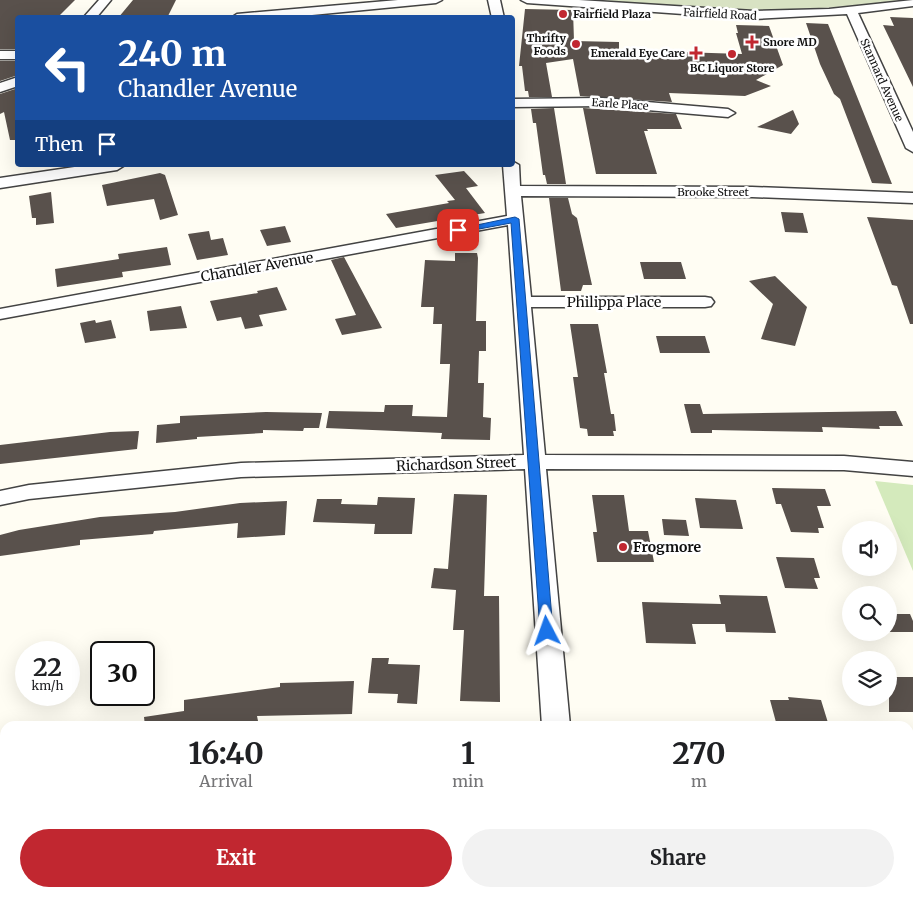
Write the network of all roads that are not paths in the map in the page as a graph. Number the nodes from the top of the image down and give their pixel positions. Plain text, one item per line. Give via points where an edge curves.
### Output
1 (105, 0) edge
2 (436, 0) edge
3 (494, 0) edge
4 (528, 0) edge
5 (395, 1) edge
6 (913, 3) edge
7 (852, 11) junction
8 (92, 15) edge
9 (265, 15) edge
10 (497, 15) edge
11 (0, 55) edge
12 (15, 55) edge
13 (15, 82) edge
14 (0, 88) edge
15 (515, 103) edge
16 (728, 113) dead end
17 (913, 148) edge
18 (103, 167) edge
19 (511, 167) edge
20 (0, 183) edge
21 (513, 191) junction
22 (913, 198) edge
23 (515, 219) junction
24 (522, 302) junction
25 (705, 302) dead end
26 (0, 314) edge
27 (534, 462) junction
28 (913, 469) edge
29 (0, 498) edge
30 (556, 721) edge

1 - 8 street
2 - 5 street
3 - 10 street
4 - 7 street, Fairfield Road via 723,15 777,16
5 - 9 street
6 - 7 street, Fairfield Road
7 - 17 street, Stannard Avenue
11 - 12 street
13 - 14 street
15 - 16 street, Earle Place via 601,102
18 - 20 street
19 - 21 street
21 - 22 street, Brooke Street via 752,192
21 - 23 street
23 - 24 street
23 - 26 street, Chandler Avenue
24 - 25 street, Philippa Place
24 - 27 street
27 - 28 street, Richardson Street via 844,463
27 - 29 street, Richardson Street via 241,470 29,492
27 - 30 street

